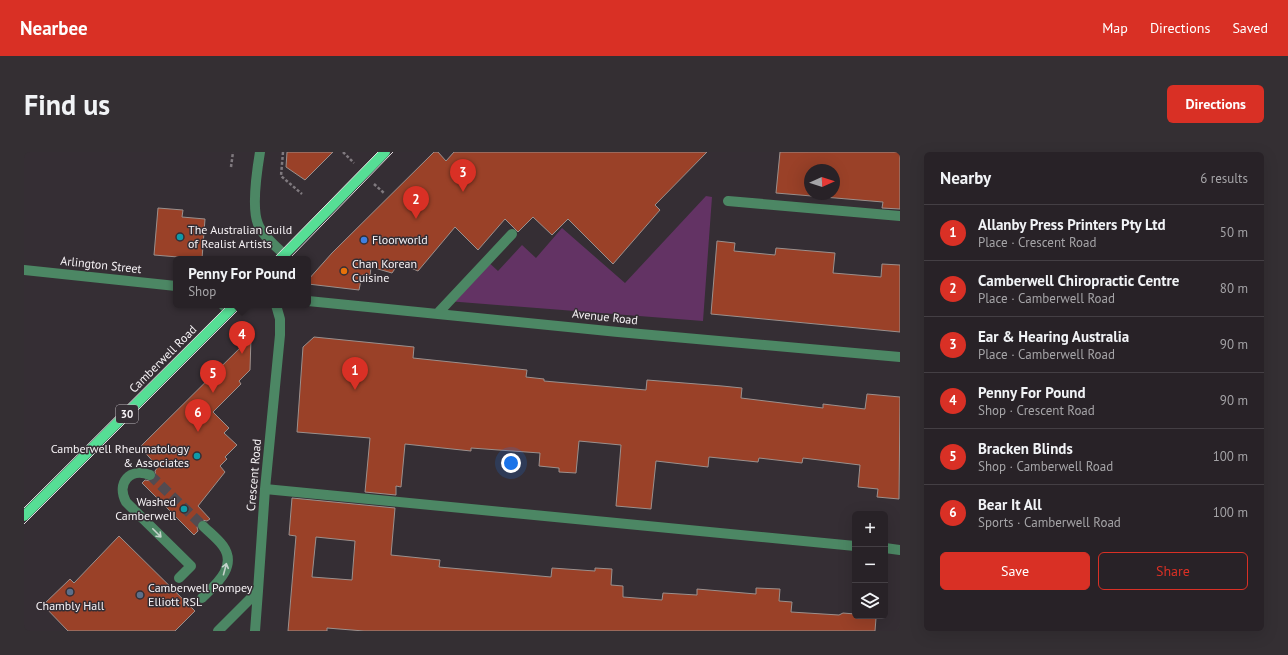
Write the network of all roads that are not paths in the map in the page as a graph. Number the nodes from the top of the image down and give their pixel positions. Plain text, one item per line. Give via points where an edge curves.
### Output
1 (260, 152) edge
2 (385, 152) edge
3 (728, 201) dead end
4 (900, 216) edge
5 (512, 234) dead end
6 (281, 256) edge
7 (283, 256) edge
8 (24, 270) edge
9 (173, 286) edge
10 (311, 301) edge
11 (228, 308) edge
12 (277, 308) edge
13 (438, 313) junction
14 (900, 357) edge
15 (150, 475) tunnel mouth
16 (265, 489) junction
17 (24, 516) edge
18 (203, 526) tunnel mouth
19 (852, 546) edge
20 (888, 548) edge
21 (900, 550) edge
22 (179, 578) dead end
23 (258, 591) junction
24 (202, 598) dead end
25 (218, 631) edge
26 (255, 631) edge

1 - 6 street via 255,200 256,218 260,228
2 - 7 main road
3 - 4 street
5 - 13 street
8 - 9 street, Arlington Street
10 - 13 street, Avenue Road
11 - 17 main road, Camberwell Road / 30
12 - 16 street, Crescent Road via 280,335
13 - 14 street, Avenue Road
15 -> 22 street via 136,472 132,474 125,481 122,495 126,502 191,566
16 - 19 street
16 - 23 street, Crescent Road
24 -> 18 street via 222,578 228,559 222,544
20 - 21 street
23 - 25 street
23 - 26 street, Crescent Road

